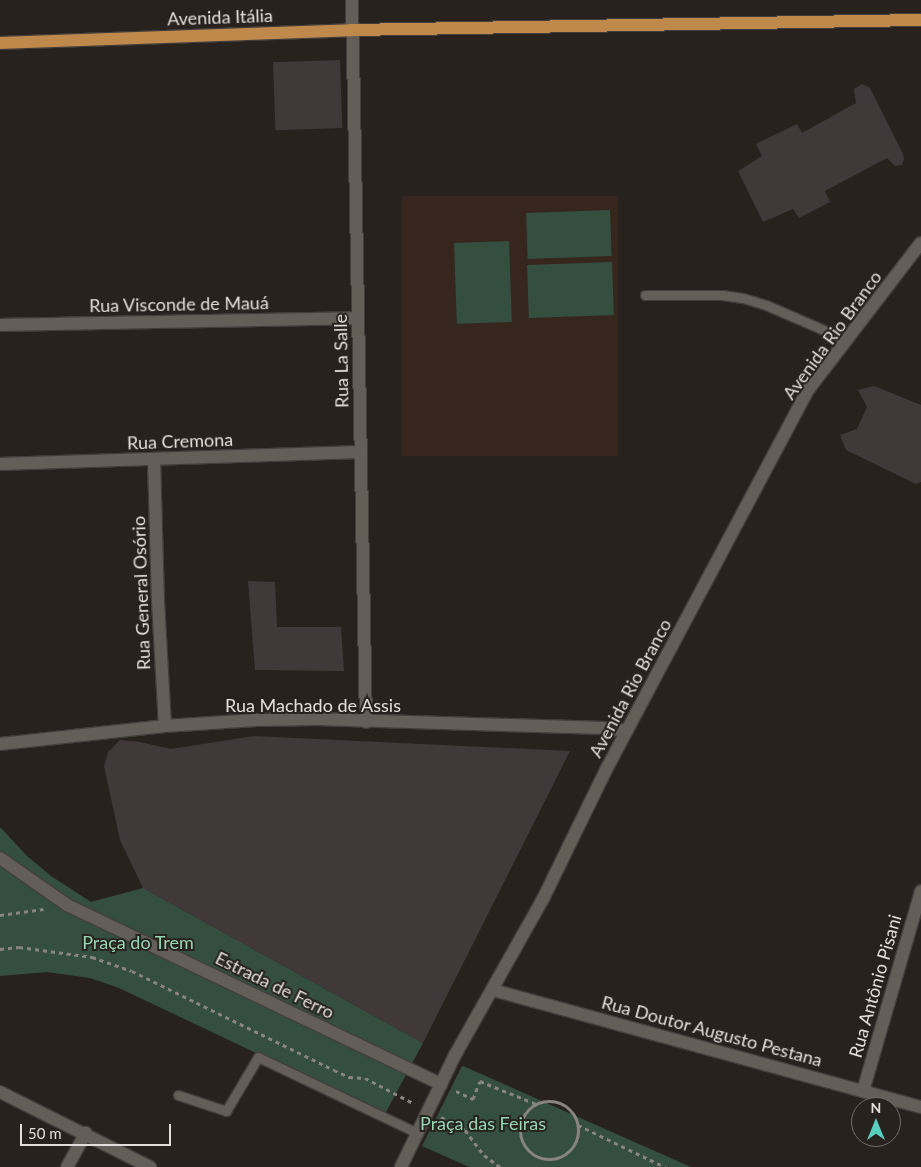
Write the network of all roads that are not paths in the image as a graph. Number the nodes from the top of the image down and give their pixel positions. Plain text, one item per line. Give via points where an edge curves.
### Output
1 (352, 0) edge
2 (921, 20) edge
3 (352, 30) junction
4 (0, 43) edge
5 (921, 243) edge
6 (645, 295) dead end
7 (358, 318) junction
8 (0, 325) edge
9 (847, 340) junction
10 (361, 452) junction
11 (154, 459) junction
12 (0, 464) edge
13 (366, 722) junction
14 (165, 726) junction
15 (627, 731) junction
16 (0, 744) edge
17 (0, 858) edge
18 (921, 891) edge
19 (493, 990) junction
20 (441, 1084) junction
21 (863, 1091) junction
22 (0, 1092) edge
23 (178, 1095) dead end
24 (921, 1107) edge
25 (86, 1133) junction
26 (417, 1133) junction
27 (67, 1167) edge
28 (150, 1167) edge
29 (401, 1167) edge

1 - 3 street, Rua La Salle
2 - 3 main road, Avenida Itália
3 - 4 main road, Avenida Itália
3 - 7 street, Rua La Salle
5 - 9 street, Avenida Rio Branco
6 - 9 lane via 743,298
7 - 8 street, Rua Visconde de Mauá
7 - 10 street, Rua La Salle
9 - 15 street, Avenida Rio Branco via 808,390
10 - 11 street, Rua Cremona
10 - 13 street, Rua La Salle
11 - 12 street, Rua Cremona
11 - 14 street, Rua General Osório
13 - 14 street, Rua Machado de Assis via 316,719
13 - 15 street, Rua Machado de Assis
14 - 16 street, Rua Machado de Assis
15 - 19 street, Avenida Rio Branco via 543,899
17 - 20 street, Estrada de Ferro via 67,905
18 - 21 street, Rua Antônio Pisani
19 - 20 street, Avenida Rio Branco
19 - 21 street, Rua Doutor Augusto Pestana
20 - 26 street, Avenida Rio Branco
21 - 24 street, Rua Doutor Augusto Pestana
22 - 25 street
23 - 26 lane via 222,1111 228,1110 258,1057
25 - 27 street
25 - 28 street
26 - 29 street, Avenida Rio Branco

